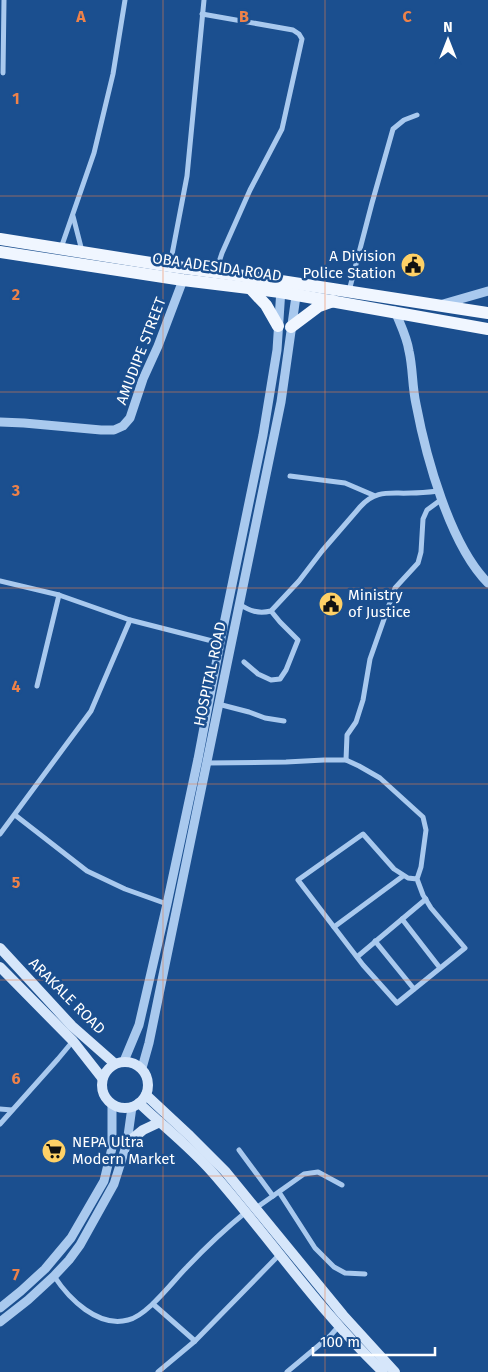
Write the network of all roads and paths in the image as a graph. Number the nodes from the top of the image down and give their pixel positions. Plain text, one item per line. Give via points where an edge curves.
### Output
1 (4, 0) edge
2 (126, 0) edge
3 (204, 0) edge
4 (202, 14) junction
5 (3, 73) dead end
6 (417, 115) dead end
7 (72, 215) junction
8 (0, 239) edge
9 (61, 248) junction
10 (0, 252) edge
11 (82, 252) junction
12 (170, 266) junction
13 (215, 272) junction
14 (183, 280) junction
15 (281, 286) junction
16 (250, 288) junction
17 (297, 289) junction
18 (348, 291) junction
19 (488, 291) edge
20 (333, 301) junction
21 (439, 305) junction
22 (395, 311) junction
23 (488, 313) edge
24 (278, 326) junction
25 (291, 327) junction
26 (488, 328) edge
27 (0, 422) edge
28 (290, 476) dead end
29 (373, 495) junction
30 (440, 495) junction
31 (0, 581) edge
32 (488, 583) edge
33 (59, 595) junction
34 (239, 604) junction
35 (271, 611) junction
36 (130, 620) junction
37 (220, 643) junction
38 (244, 662) dead end
39 (37, 686) dead end
40 (218, 704) junction
41 (284, 721) dead end
42 (346, 760) junction
43 (206, 763) junction
44 (15, 815) junction
45 (0, 834) edge
46 (403, 876) junction
47 (417, 879) junction
48 (426, 899) junction
49 (167, 904) junction
50 (402, 919) junction
51 (334, 927) junction
52 (375, 941) junction
53 (0, 948) edge
54 (357, 957) junction
55 (0, 967) edge
56 (440, 968) junction
57 (414, 989) junction
58 (73, 1041) junction
59 (119, 1062) junction
60 (142, 1068) junction
61 (102, 1078) junction
62 (139, 1102) junction
63 (112, 1104) junction
64 (0, 1109) edge
65 (12, 1110) junction
66 (160, 1122) junction
67 (0, 1124) edge
68 (127, 1143) junction
69 (239, 1150) dead end
70 (342, 1185) dead end
71 (279, 1192) junction
72 (274, 1196) junction
73 (251, 1210) junction
74 (279, 1254) junction
75 (365, 1274) dead end
76 (54, 1276) junction
77 (153, 1304) junction
78 (0, 1308) edge
79 (0, 1322) edge
80 (339, 1326) junction
81 (194, 1341) junction
82 (158, 1372) edge
83 (287, 1372) edge
84 (383, 1372) edge
85 (395, 1372) edge

1 - 5 street
2 - 7 street via 94,153
3 - 4 street
4 - 12 street via 187,176
4 - 13 street via 293,30 302,39 282,129 250,190
6 - 18 street via 393,129
7 - 9 street
7 - 11 street
8 - 9 main road, OBA ADESIDA ROAD
9 - 11 main road, OBA ADESIDA ROAD
10 - 14 main road, OBA ADESIDA ROAD
11 - 12 main road, OBA ADESIDA ROAD
12 - 13 main road, OBA ADESIDA ROAD
13 - 15 main road, OBA ADESIDA ROAD
14 - 16 main road, OBA ADESIDA ROAD
14 - 27 street, AMUDIPE STREET via 130,418 124,426 101,430
15 - 16 main road, OBA ADESIDA ROAD
15 - 17 main road, OBA ADESIDA ROAD
15 - 24 street, HOSPITAL ROAD
16 - 24 main road via 266,304
17 - 18 main road, OBA ADESIDA ROAD
17 - 20 main road, OBA ADESIDA ROAD
17 - 25 street, HOSPITAL ROAD
18 - 21 main road, OBA ADESIDA ROAD
19 - 21 street
20 - 22 main road, OBA ADESIDA ROAD
20 - 25 main road via 319,306
21 - 23 main road, OBA ADESIDA ROAD
22 - 26 main road, OBA ADESIDA ROAD
22 - 30 street via 409,349 416,403
24 - 37 street, HOSPITAL ROAD via 263,435
25 - 34 street, HOSPITAL ROAD via 282,402
28 - 29 street via 345,483
29 - 30 street
29 - 35 street
30 - 32 street via 464,552
30 - 42 street via 423,519 418,563 395,588 370,659 356,722 347,735
31 - 33 street
33 - 36 street
33 - 39 street
34 - 35 street via 256,613
34 - 40 street, HOSPITAL ROAD
35 - 38 street via 298,640 286,670 280,678 271,680
36 - 37 street
36 - 44 street via 91,711
37 - 49 street, HOSPITAL ROAD
40 - 41 street
40 - 43 street, HOSPITAL ROAD
42 - 43 street
42 - 47 street via 380,778 423,817 426,830
43 - 60 street, HOSPITAL ROAD
44 - 45 street
44 - 49 street via 87,872
46 - 47 street
46 - 51 street
46 - 51 street via 363,834 298,880
47 - 48 street
48 - 50 street
48 - 56 street via 465,948
49 - 59 street, HOSPITAL ROAD via 139,1024
50 - 52 street
50 - 56 street
51 - 54 street
52 - 54 street
52 - 57 street
53 - 59 main road, ARAKALE ROAD via 72,1026
54 - 57 street via 397,1003
55 - 58 main road, ARAKALE ROAD
56 - 57 street
58 - 61 main road, ARAKALE ROAD
58 - 65 street
59 - 60 main road via 134,1063
59 - 61 main road via 106,1069
60 - 62 main road via 148,1086
61 - 63 main road via 101,1088
62 - 63 main road via 121,1108
62 - 66 main road
62 - 68 street
62 - 73 main road via 190,1136 225,1171
63 - 78 street via 112,1148 104,1181 71,1238 46,1269
64 - 65 street
65 - 67 street
66 - 68 main road
66 - 73 main road
68 - 76 street via 114,1184 90,1229
69 - 72 street
70 - 71 street via 312,1172
71 - 72 street
71 - 75 street via 315,1248 334,1267 345,1273
72 - 73 street
73 - 74 main road
73 - 77 street via 224,1230
73 - 85 main road
74 - 80 main road
74 - 81 street
76 - 77 street via 79,1304 108,1321 130,1320
76 - 79 street
77 - 81 street
80 - 83 street
80 - 84 main road
81 - 82 street

